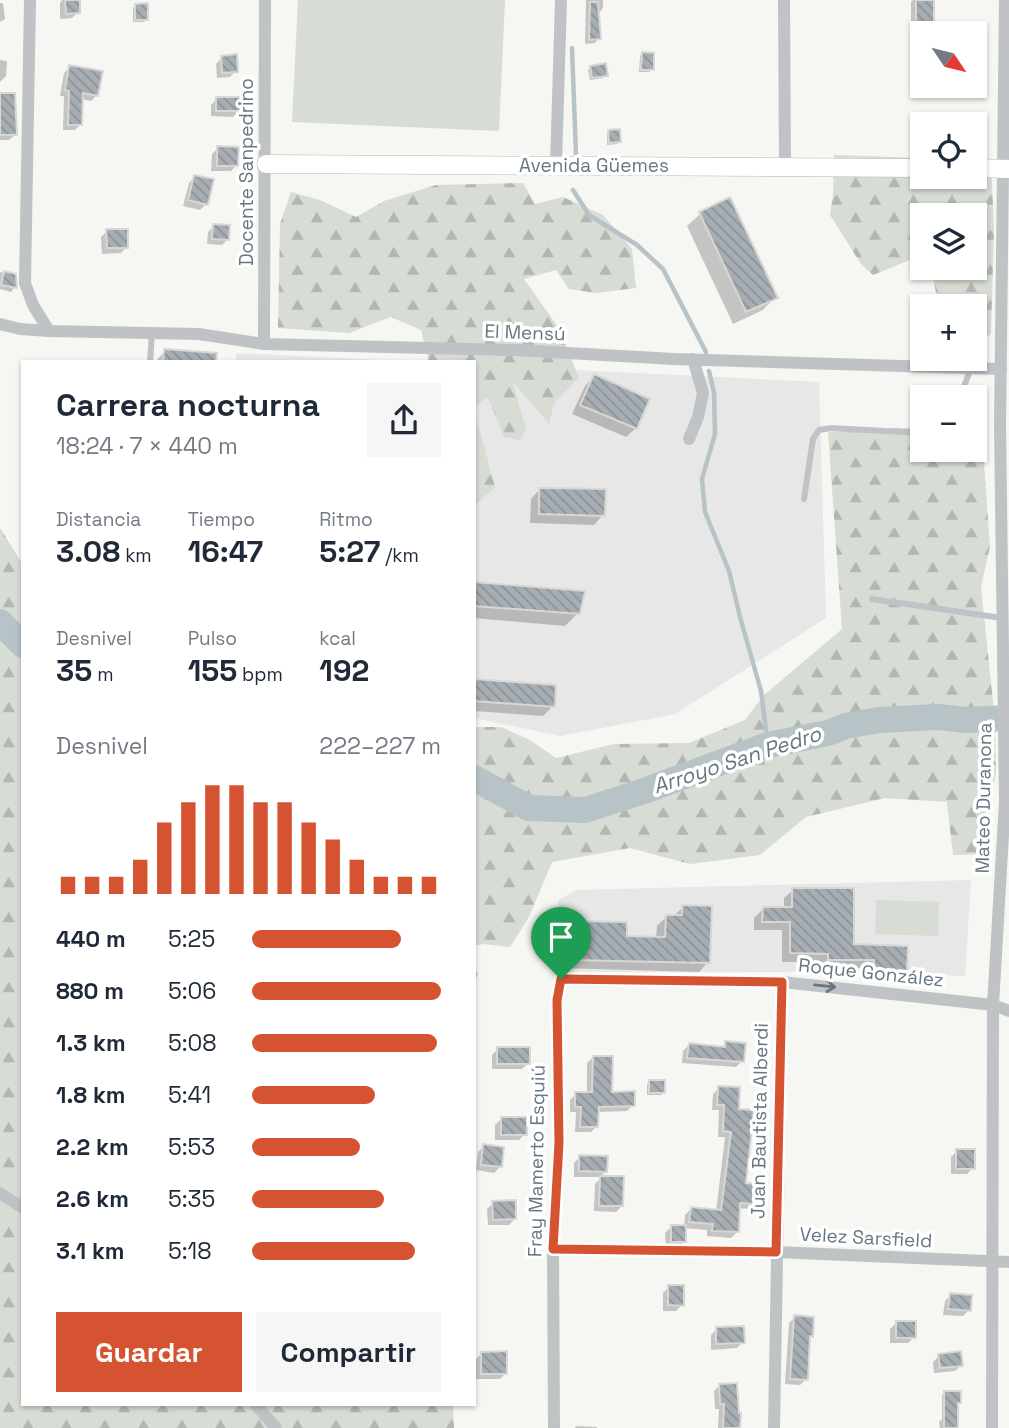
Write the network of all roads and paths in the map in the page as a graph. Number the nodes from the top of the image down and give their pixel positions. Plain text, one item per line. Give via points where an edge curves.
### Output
1 (30, 0) edge
2 (265, 0) edge
3 (561, 0) edge
4 (784, 0) edge
5 (1005, 0) edge
6 (266, 164) junction
7 (556, 165) junction
8 (785, 166) junction
9 (910, 168) edge
10 (987, 169) edge
11 (1006, 169) edge
12 (0, 324) edge
13 (49, 331) junction
14 (152, 333) junction
15 (264, 344) junction
16 (694, 359) junction
17 (150, 360) edge
18 (910, 366) edge
19 (987, 369) edge
20 (1001, 369) junction
21 (1005, 425) edge
22 (910, 432) edge
23 (689, 439) dead end
24 (804, 499) dead end
25 (872, 599) dead end
26 (1005, 605) edge
27 (1002, 618) junction
28 (1007, 801) edge
29 (561, 979) joint
30 (782, 982) junction
31 (993, 1005) junction
32 (1009, 1011) edge
33 (0, 1193) edge
34 (21, 1207) edge
35 (553, 1249) junction
36 (776, 1252) junction
37 (993, 1262) junction
38 (1009, 1262) edge
39 (257, 1406) edge
40 (276, 1428) edge
41 (554, 1428) edge
42 (774, 1428) edge
43 (992, 1428) edge

1 - 13 street via 25,282
2 - 6 street, Docente Sanpedrino
3 - 7 street
4 - 8 street
5 - 11 street, Mateo Duranona
6 - 7 main road, Avenida Güemes
6 - 15 street, Docente Sanpedrino
7 - 8 main road, Avenida Güemes
8 - 9 main road, Avenida Güemes
10 - 11 main road
11 - 20 street, Mateo Duranona
12 - 13 street, El Mensú
13 - 14 street, El Mensú
14 - 15 street, El Mensú via 199,334
14 - 17 lane
15 - 16 street, El Mensú
16 - 18 street, El Mensú
16 - 23 street via 704,393
19 - 20 street, El Mensú
20 - 21 street, Mateo Duranona
21 - 26 street, Mateo Duranona
22 - 24 lane via 819,430 813,439
25 - 27 lane
26 - 27 street, Mateo Duranona
27 - 28 street, Mateo Duranona
28 - 31 street, Mateo Duranona
29 - 30 street, Roque González
29 - 35 street, Fray Mamerto Esquiú
30 -> 31 street, Roque González
30 - 36 street, Juan Bautista Alberdi
31 - 32 street, Roque González
31 - 37 street, Mateo Duranona
33 - 34 street
35 - 36 street, Velez Sarsfield
35 - 41 street, Fray Mamerto Esquiú
36 - 37 street, Velez Sarsfield
36 - 42 street, Juan Bautista Alberdi
37 - 38 street, Velez Sarsfield
37 - 43 street, Mateo Duranona
39 - 40 street

